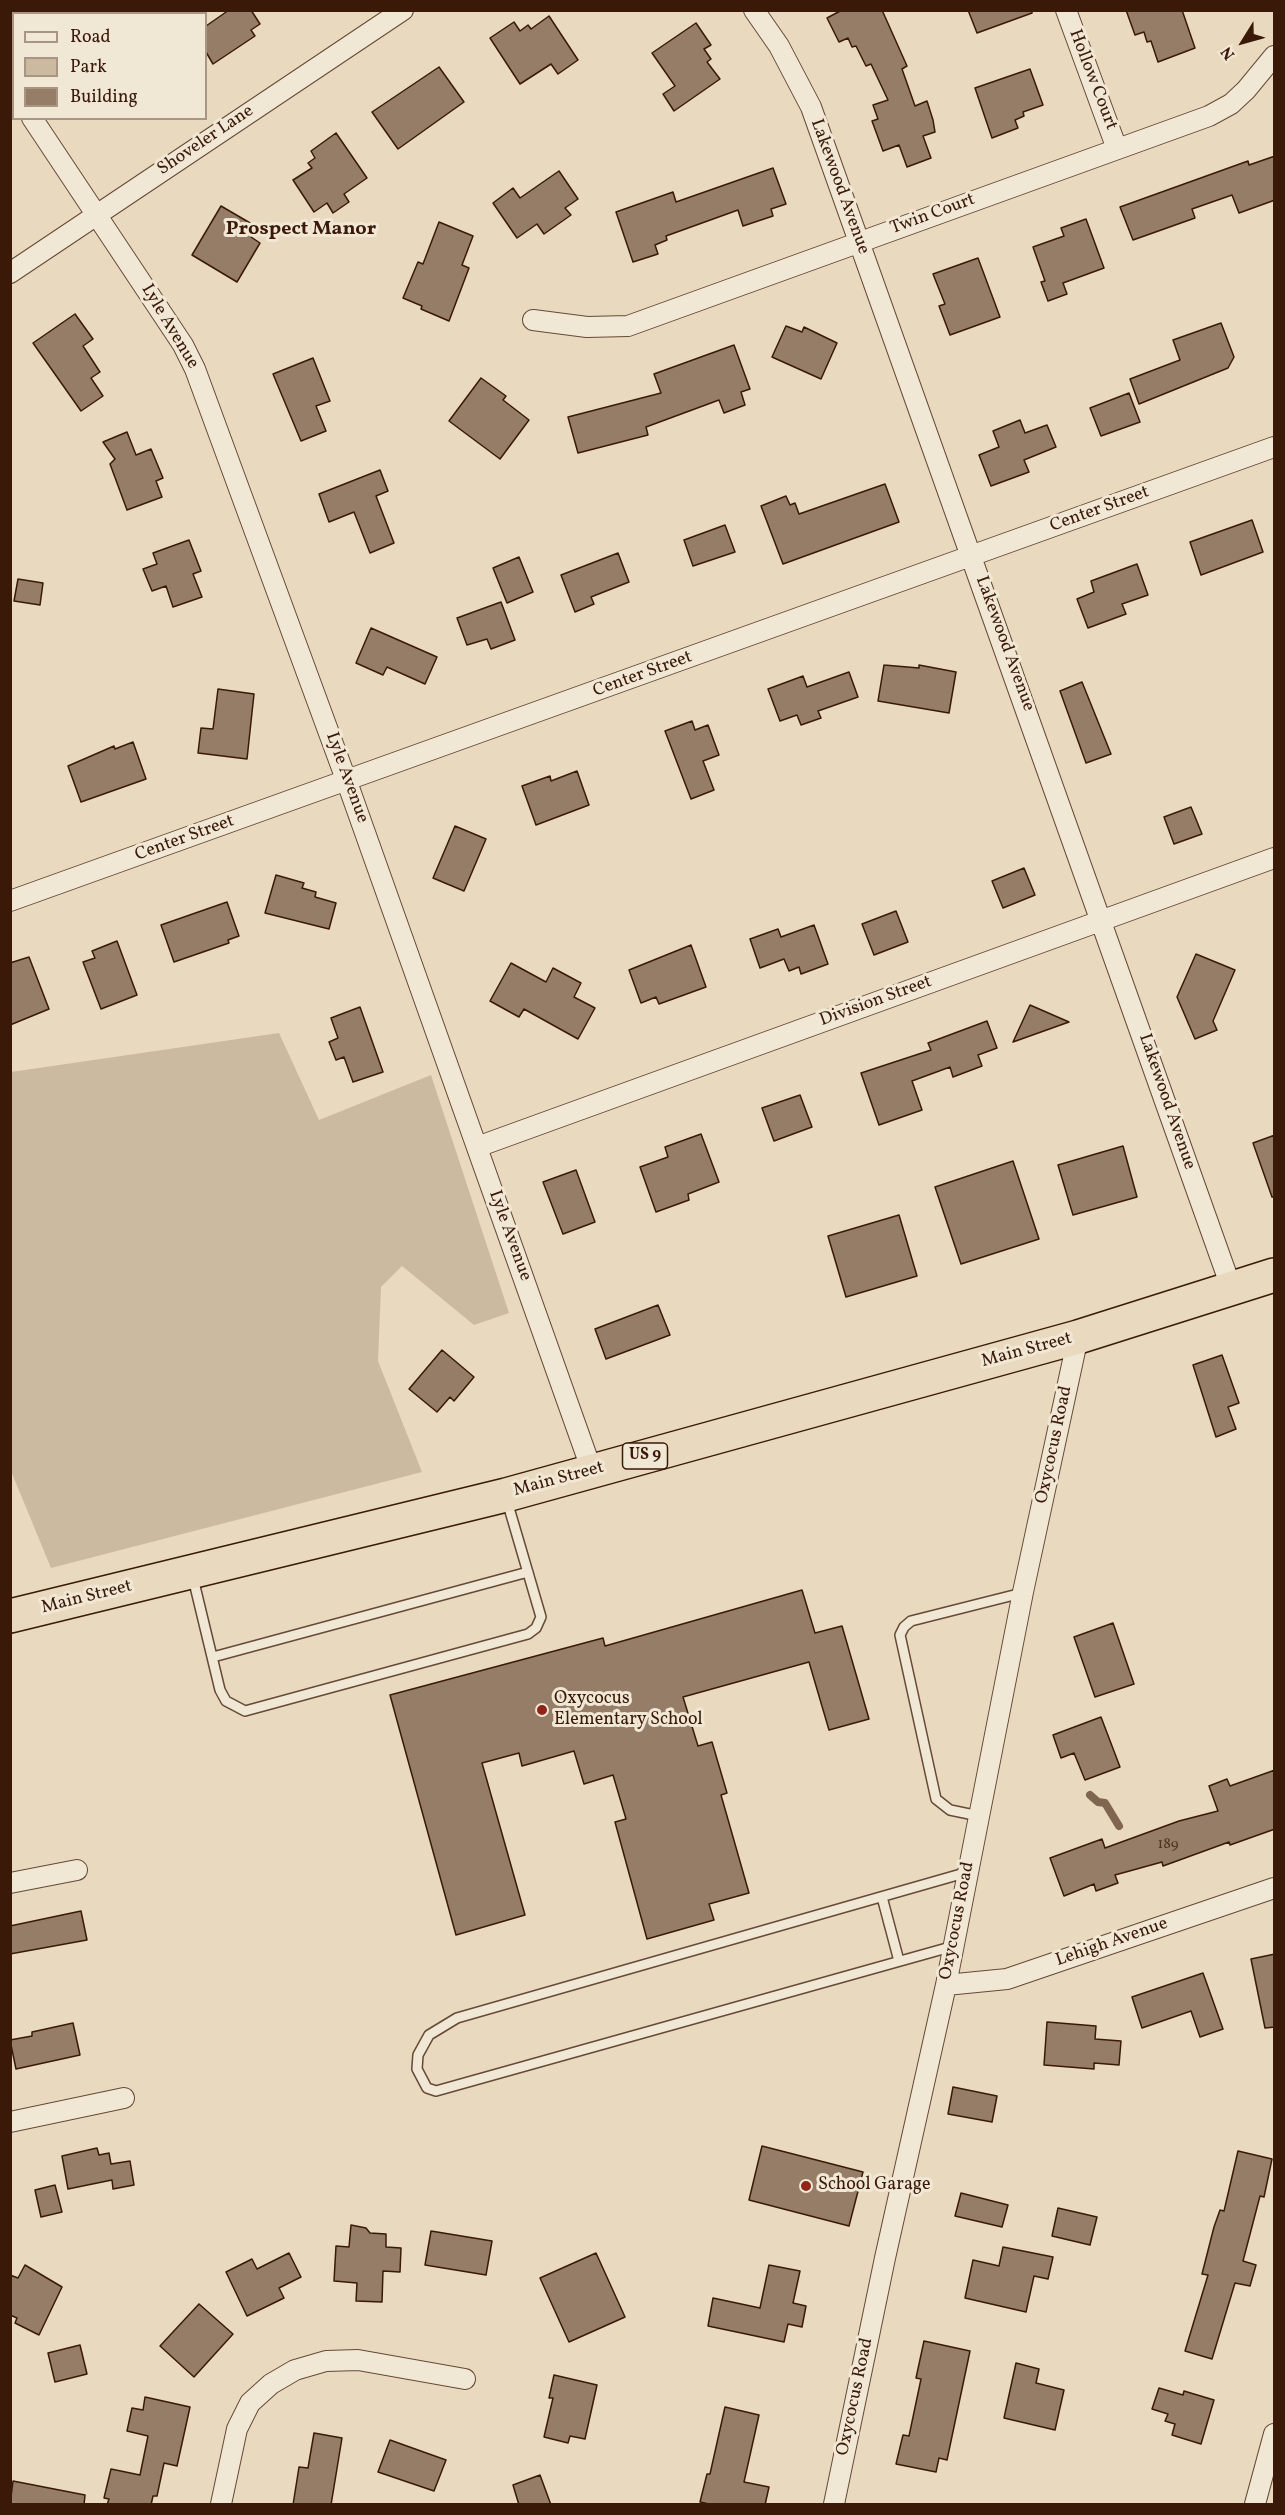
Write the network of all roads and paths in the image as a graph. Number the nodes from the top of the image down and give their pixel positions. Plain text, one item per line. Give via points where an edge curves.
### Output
1 (403, 10) edge
2 (754, 10) edge
3 (1066, 10) edge
4 (1275, 56) edge
5 (33, 120) edge
6 (1118, 149) junction
7 (97, 214) junction
8 (859, 242) junction
9 (10, 273) edge
10 (533, 320) dead end
11 (1275, 447) edge
12 (972, 556) junction
13 (347, 782) junction
14 (1275, 858) edge
15 (10, 901) edge
16 (1102, 920) junction
17 (477, 1147) junction
18 (1275, 1275) edge
19 (1231, 1287) junction
20 (1078, 1337) junction
21 (592, 1471) junction
22 (506, 1495) junction
23 (528, 1572) junction
24 (191, 1573) junction
25 (1023, 1592) junction
26 (10, 1616) edge
27 (213, 1657) junction
28 (979, 1816) junction
29 (77, 1870) dead end
30 (968, 1872) junction
31 (10, 1883) edge
32 (1275, 1888) edge
33 (882, 1897) junction
34 (954, 1946) junction
35 (899, 1961) junction
36 (946, 1986) junction
37 (124, 2098) dead end
38 (10, 2122) edge
39 (465, 2379) dead end
40 (1275, 2434) edge
41 (220, 2505) edge
42 (834, 2505) edge
43 (1255, 2505) edge

1 - 7 street, Shoveler Lane
2 - 8 street, Lakewood Avenue via 811,107
3 - 6 street, Hollow Court
4 - 6 street, Twin Court via 1231,104 1209,116
5 - 7 street, Lyle Avenue
6 - 8 street, Twin Court
7 - 9 street, Shoveler Lane
7 - 13 street, Lyle Avenue via 195,369
8 - 10 street, Twin Court via 628,326 587,327
8 - 12 street, Lakewood Avenue
11 - 12 street, Center Street
12 - 13 street, Center Street
12 - 16 street, Lakewood Avenue
13 - 15 street, Center Street
13 - 17 street, Lyle Avenue
14 - 16 street, Division Street
16 - 17 street, Division Street
16 - 19 street, Lakewood Avenue
17 - 21 street, Lyle Avenue
18 - 19 highway, Main Street / US 9
19 - 20 highway, Main Street / US 9
20 - 21 highway, Main Street / US 9
20 - 25 street, Oxycocus Road
21 - 22 highway, Main Street / US 9
22 - 23 lane
22 - 24 highway, Main Street / US 9
23 - 27 lane
23 - 27 lane via 541,1617 540,1625 528,1634 245,1711 226,1701
24 - 26 highway, Main Street / US 9
24 - 27 lane
25 - 28 street, Oxycocus Road
25 - 28 lane via 911,1621 900,1635 936,1799 950,1810
28 - 30 street, Oxycocus Road
29 - 31 street
30 - 33 lane
30 - 34 street, Oxycocus Road
32 - 36 street, Lehigh Avenue via 1007,1979
33 - 35 lane
33 - 35 lane via 456,2018 429,2035 418,2055 417,2069 427,2088 436,2091
34 - 35 lane
34 - 36 street, Oxycocus Road
36 - 42 street, Oxycocus Road
37 - 38 street
39 - 41 street via 358,2360 326,2361 295,2370 250,2403 237,2428
40 - 43 street

